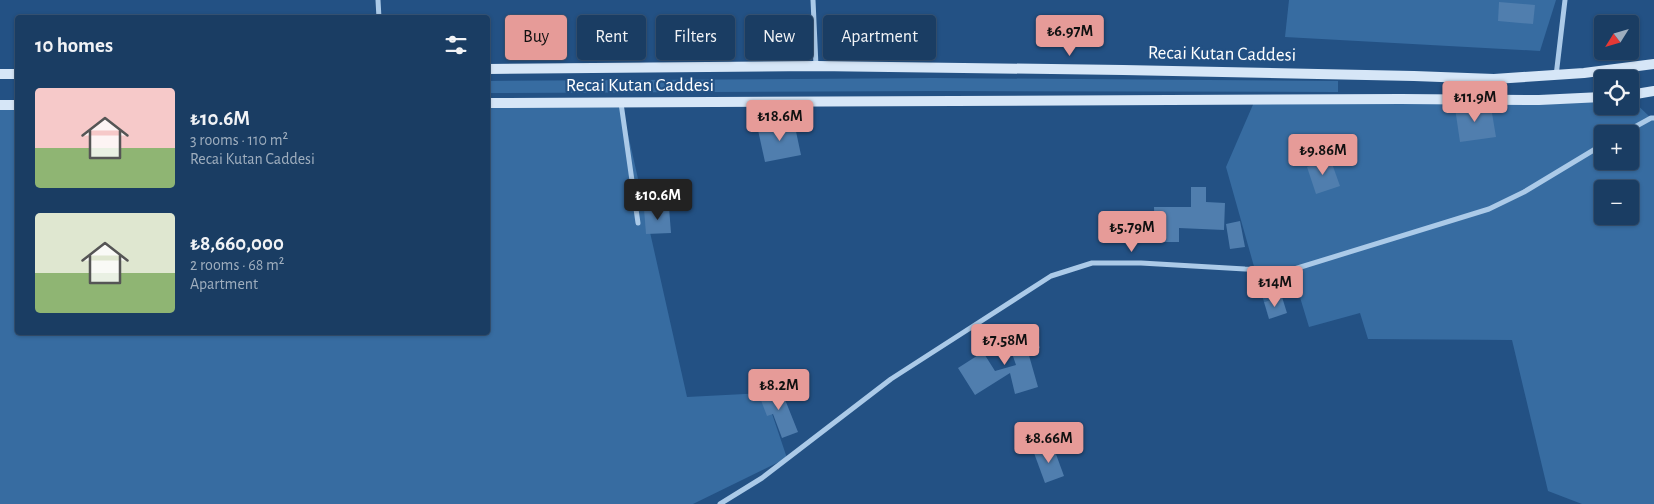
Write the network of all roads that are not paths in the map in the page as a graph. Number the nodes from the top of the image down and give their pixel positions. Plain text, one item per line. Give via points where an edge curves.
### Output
1 (378, 0) edge
2 (813, 0) edge
3 (1565, 0) edge
4 (379, 15) edge
5 (1654, 64) edge
6 (816, 66) junction
7 (490, 69) edge
8 (0, 74) edge
9 (15, 74) edge
10 (1556, 76) junction
11 (1654, 91) edge
12 (1639, 93) edge
13 (1594, 97) edge
14 (621, 102) junction
15 (490, 103) edge
16 (0, 105) edge
17 (15, 105) edge
18 (1654, 118) edge
19 (1639, 126) edge
20 (1594, 150) edge
21 (638, 222) dead end
22 (720, 504) edge

1 - 4 street
2 - 6 street
3 - 10 street
5 - 10 main road, Recai Kutan Caddesi
6 - 7 main road, Recai Kutan Caddesi
6 - 10 main road, Recai Kutan Caddesi via 1494,79
8 - 9 main road
11 - 12 main road
13 - 14 main road, Recai Kutan Caddesi
14 - 15 main road, Recai Kutan Caddesi
14 - 21 street
16 - 17 main road
18 - 19 street
20 - 22 street via 1489,209 1291,270 1092,263 1051,276 892,379 762,478

